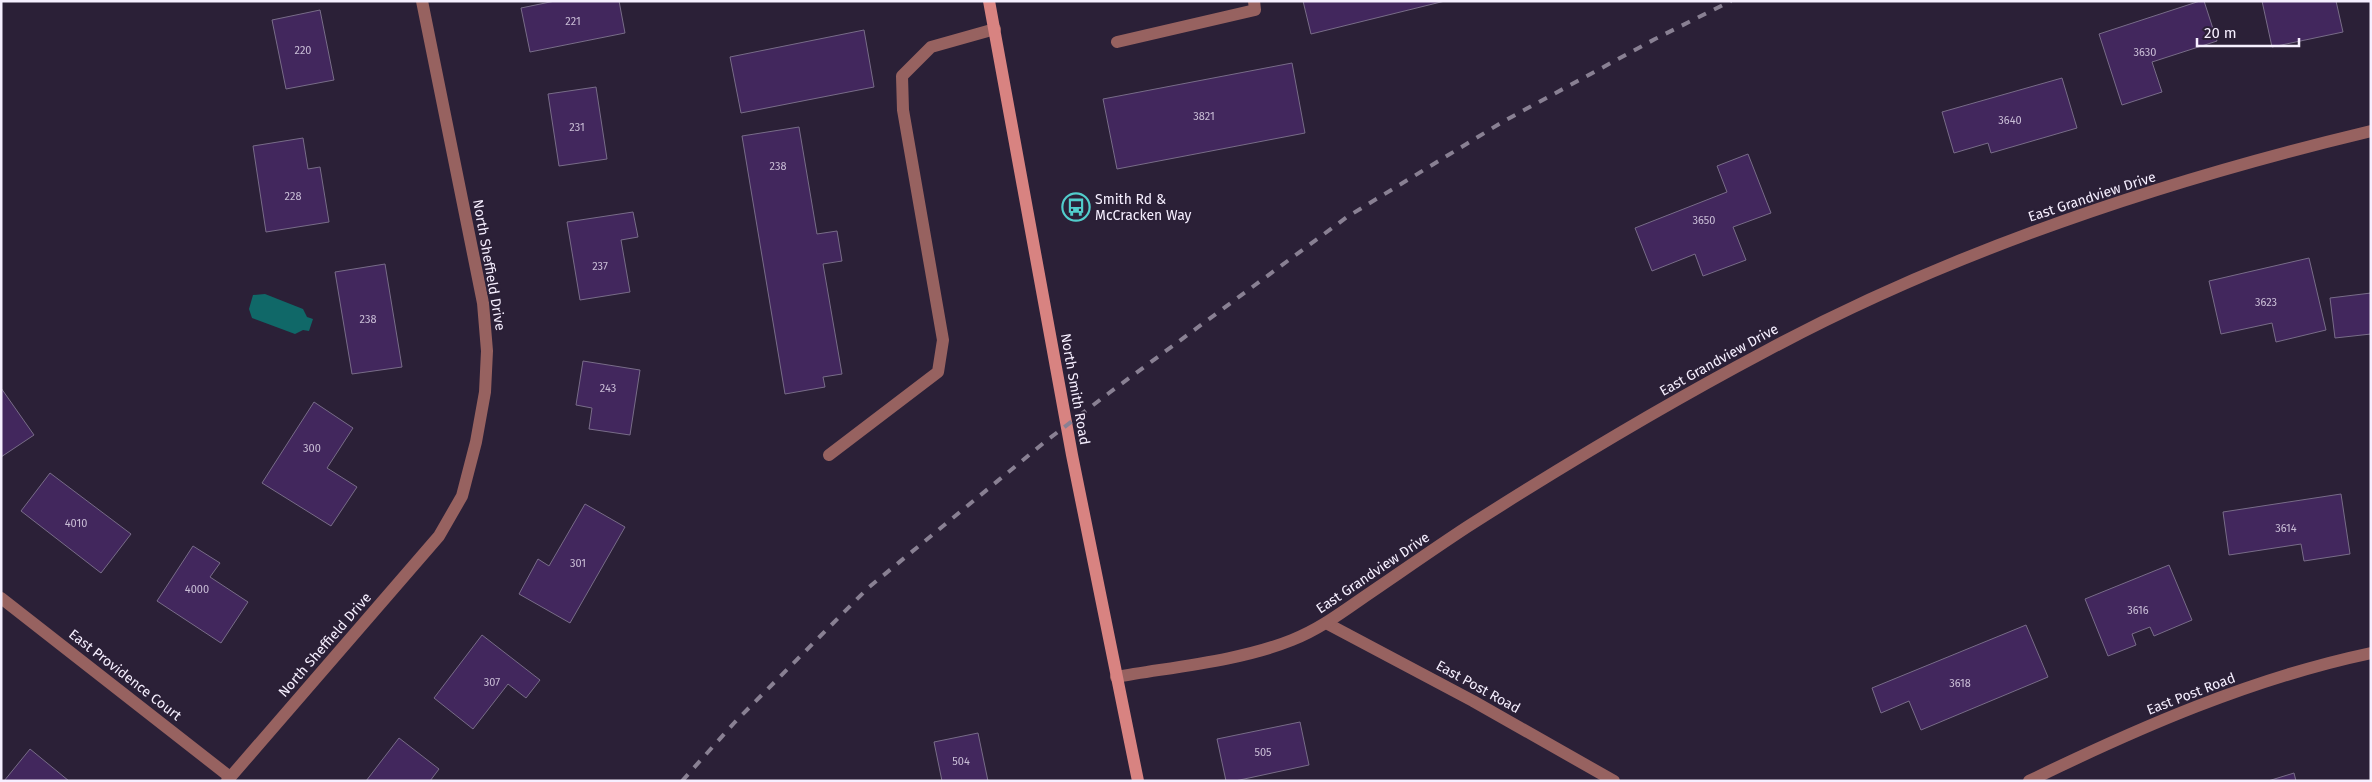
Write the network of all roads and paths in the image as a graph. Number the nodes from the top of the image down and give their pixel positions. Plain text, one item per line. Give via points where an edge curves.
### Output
1 (422, 1) edge
2 (990, 1) edge
3 (1254, 1) edge
4 (996, 29) junction
5 (1117, 42) dead end
6 (2371, 131) edge
7 (829, 455) dead end
8 (1, 598) edge
9 (1326, 623) junction
10 (2371, 653) edge
11 (1116, 677) junction
12 (229, 779) edge
13 (1138, 781) edge
14 (1614, 781) edge
15 (2029, 781) edge

1 - 12 street, North Sheffield Drive via 483,303 487,351 485,392 476,442 462,496 439,536
2 - 4 main road, North Smith Road
3 - 5 street via 1255,10
4 - 7 street via 931,47 902,76 903,110 944,340 938,372
4 - 11 main road, North Smith Road via 1060,391
6 - 9 street, East Grandview Drive via 2300,148 2068,219 1883,294 1768,349 1651,415 1466,528
8 - 12 street, East Providence Court
9 - 11 street, East Grandview Drive via 1297,639 1266,650
9 - 14 street, East Post Road
10 - 15 street, East Post Road via 2265,681 2110,742
11 - 13 main road, North Smith Road

